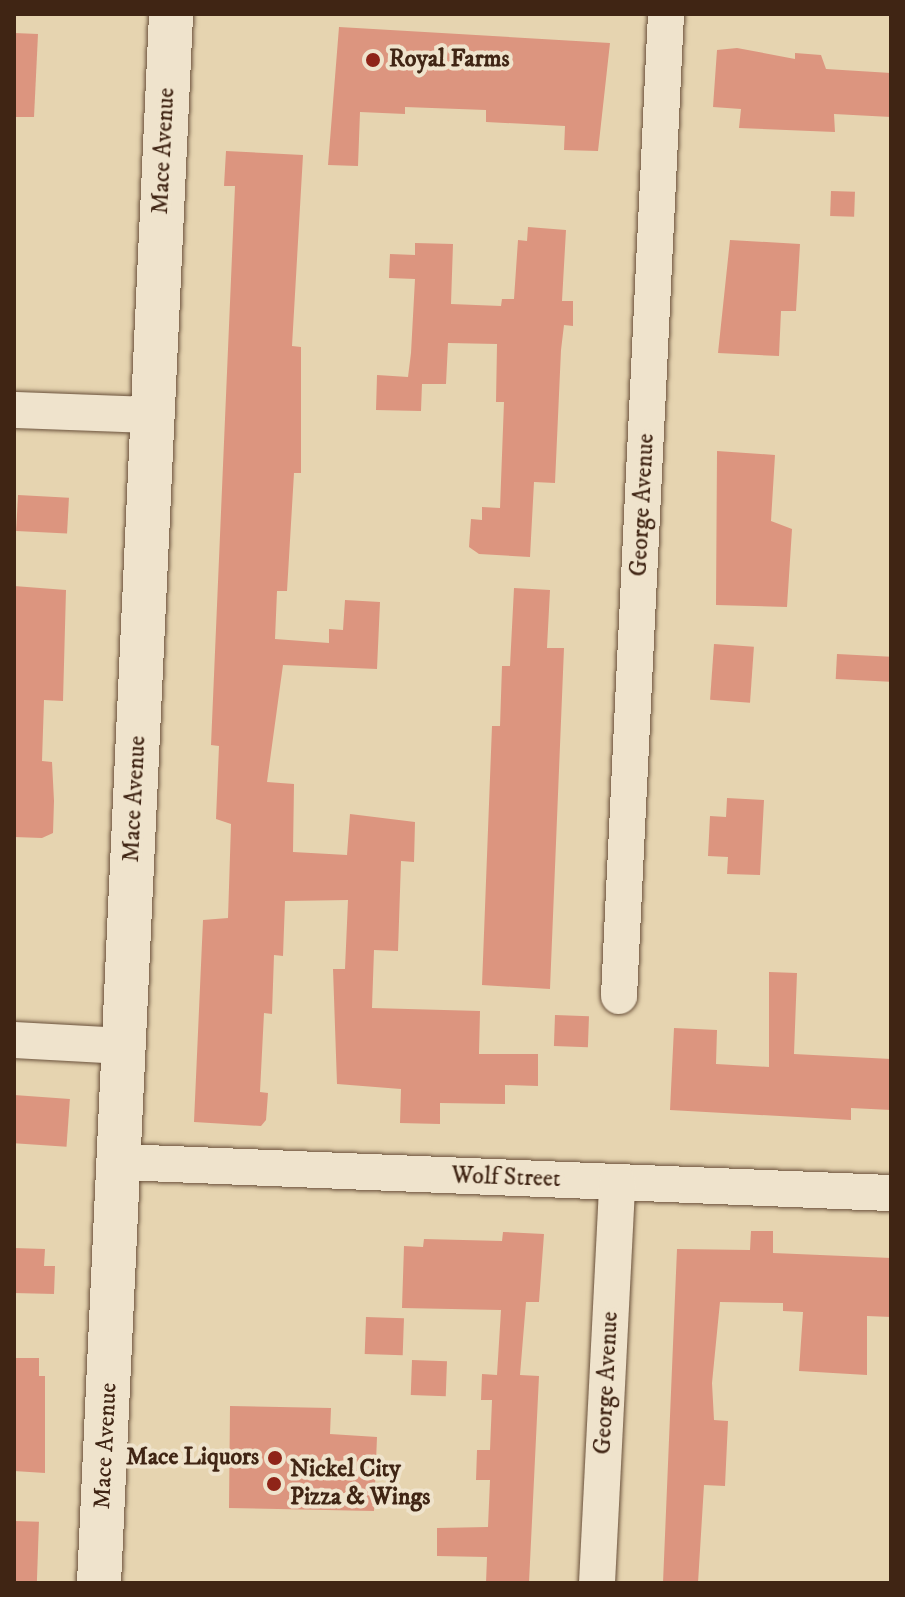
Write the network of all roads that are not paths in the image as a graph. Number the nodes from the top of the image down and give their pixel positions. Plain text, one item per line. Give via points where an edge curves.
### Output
1 (171, 14) edge
2 (666, 14) edge
3 (14, 410) edge
4 (152, 415) junction
5 (619, 996) dead end
6 (14, 1040) edge
7 (124, 1046) junction
8 (121, 1162) junction
9 (617, 1182) junction
10 (891, 1193) edge
11 (99, 1583) edge
12 (597, 1583) edge

1 - 4 main road, Mace Avenue
2 - 5 street, George Avenue
3 - 4 street
4 - 7 main road, Mace Avenue
6 - 7 street
7 - 8 main road, Mace Avenue
8 - 9 street, Wolf Street
8 - 11 main road, Mace Avenue
9 - 10 street, Wolf Street
9 - 12 street, George Avenue

